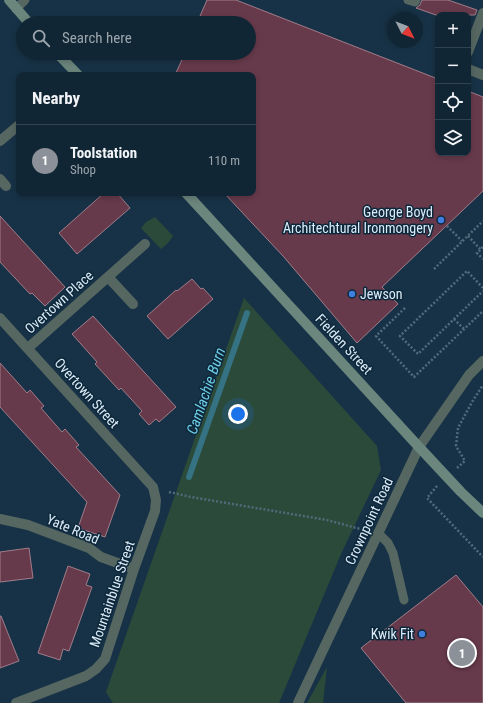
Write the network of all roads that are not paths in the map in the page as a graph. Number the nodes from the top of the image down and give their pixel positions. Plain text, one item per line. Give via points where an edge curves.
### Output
1 (9, 0) edge
2 (25, 0) edge
3 (408, 0) edge
4 (416, 0) edge
5 (16, 9) junction
6 (483, 13) edge
7 (22, 16) edge
8 (470, 48) edge
9 (64, 60) edge
10 (471, 70) edge
11 (75, 72) edge
12 (483, 75) edge
13 (16, 128) edge
14 (0, 142) edge
15 (189, 196) edge
16 (146, 244) dead end
17 (108, 277) junction
18 (133, 304) dead end
19 (0, 318) edge
20 (28, 348) junction
21 (483, 362) edge
22 (419, 447) junction
23 (153, 487) joint
24 (483, 513) edge
25 (0, 519) edge
26 (379, 534) junction
27 (134, 569) junction
28 (404, 600) dead end
29 (16, 703) edge
30 (298, 703) edge

1 - 5 main road
2 - 5 lane
3 - 4 lane
5 - 7 main road
6 - 8 street
9 - 11 main road
10 - 12 street
13 - 14 street
15 - 22 main road, Fielden Street
16 - 17 street, Overtown Place
17 - 18 street, Overtown Place
17 - 20 street, Overtown Place
19 - 20 street, Overtown Street
20 - 23 street, Overtown Street
21 - 22 street, Crownpoint Road via 469,375
22 - 24 main road, Fielden Street
22 - 26 street, Crownpoint Road
23 - 27 street, Mountainblue Street via 155,511
25 - 27 street, Yate Road via 28,525 89,548 101,557
26 - 28 lane via 393,553
26 - 30 street, Crownpoint Road
27 - 29 street, Mountainblue Street via 104,659 96,669 86,676

